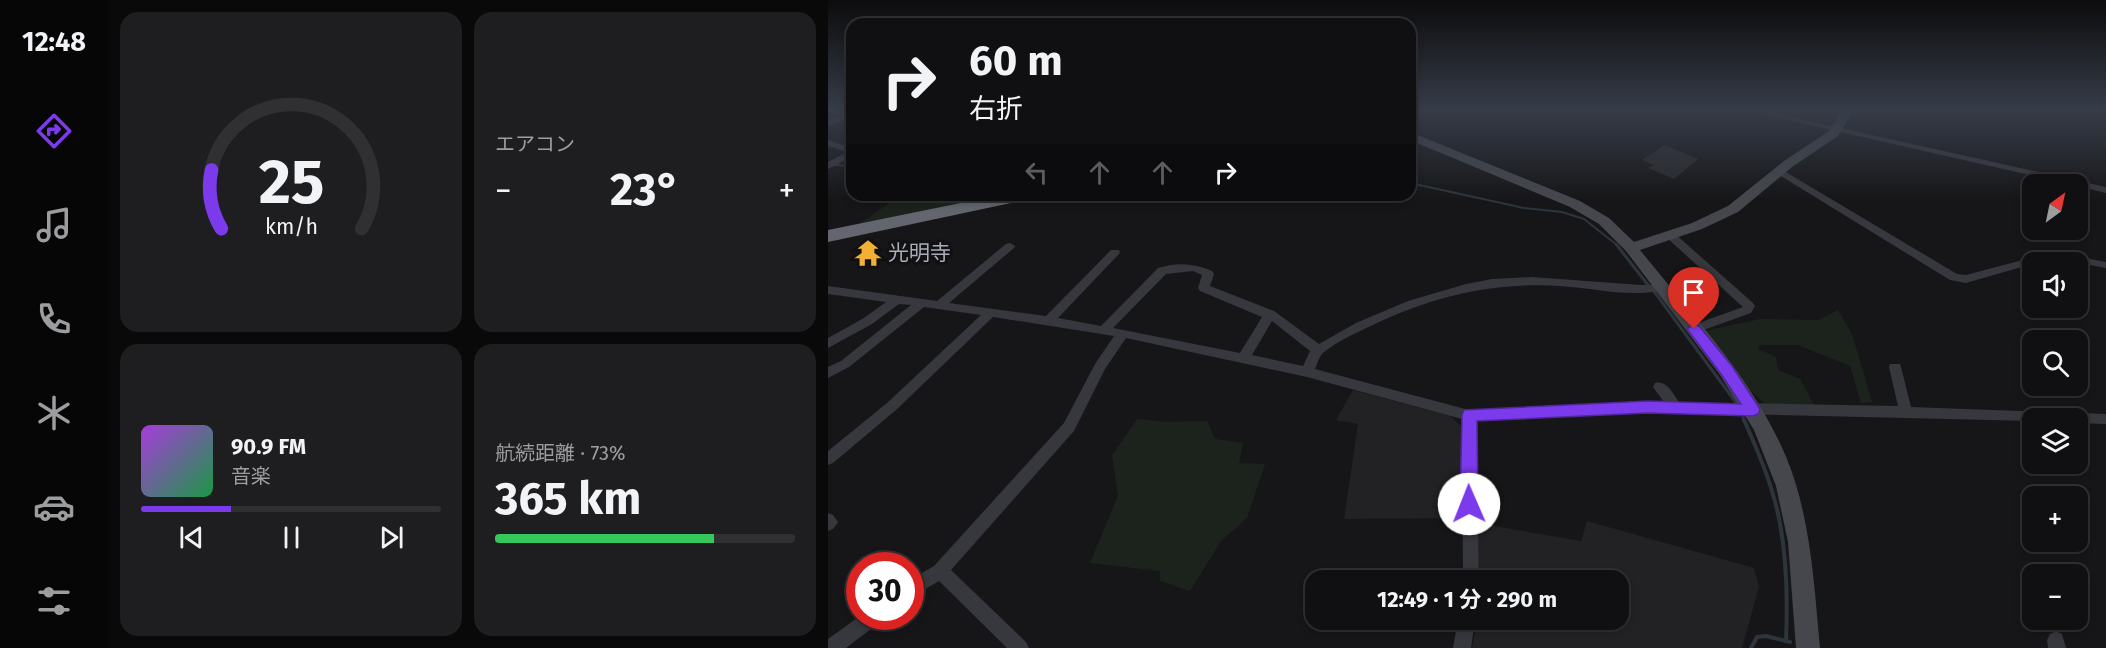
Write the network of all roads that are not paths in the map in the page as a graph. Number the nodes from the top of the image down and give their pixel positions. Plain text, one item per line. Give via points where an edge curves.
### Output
1 (1418, 139) edge
2 (1827, 139) edge
3 (1882, 139) edge
4 (828, 143) edge
5 (846, 150) edge
6 (846, 156) edge
7 (828, 166) edge
8 (1779, 171) junction
9 (2106, 190) edge
10 (998, 201) edge
11 (1670, 235) junction
12 (828, 236) edge
13 (1010, 246) dead end
14 (1631, 248) junction
15 (1114, 252) dead end
16 (2106, 266) edge
17 (1660, 287) junction
18 (828, 290) edge
19 (896, 300) junction
20 (921, 303) junction
21 (939, 305) junction
22 (991, 312) junction
23 (1270, 314) junction
24 (1049, 321) junction
25 (1694, 329) junction
26 (1104, 330) junction
27 (1123, 333) junction
28 (828, 344) edge
29 (1316, 352) junction
30 (1243, 358) junction
31 (1895, 367) dead end
32 (1307, 372) junction
33 (828, 373) edge
34 (1660, 387) dead end
35 (1676, 408) junction
36 (1753, 410) junction
37 (1906, 412) junction
38 (1469, 415) junction
39 (2106, 419) edge
40 (828, 459) edge
41 (1471, 570) edge
42 (940, 571) junction
43 (924, 581) edge
44 (855, 630) edge
45 (1465, 630) edge
46 (1017, 647) edge
47 (831, 648) edge
48 (1462, 648) edge
49 (1808, 648) edge

1 - 14 main road via 1575,204 1604,220
2 - 8 main road
3 - 9 street
4 - 5 street
6 - 7 street
8 - 11 main road via 1732,209
8 - 16 street via 1954,277 1966,279 2053,255
10 - 12 highway
11 - 14 main road
11 - 25 street via 1749,306 1748,310
13 - 21 street
14 - 17 main road
15 - 24 street
17 - 25 main road
17 - 29 street via 1517,281 1495,284 1444,295 1376,317
18 - 19 street
19 - 20 street
19 - 28 street
20 - 21 street
20 - 33 street via 845,364
21 - 22 street
22 - 24 street
22 - 40 street via 870,428
23 - 26 street via 1204,288 1206,271 1194,267 1168,268 1156,275
23 - 29 street via 1305,339
23 - 30 street
24 - 26 street
25 - 36 main road
26 - 27 street
27 - 30 street
27 - 42 street via 1100,367 1069,427
29 - 32 street
30 - 32 street
31 - 37 street
32 - 38 street
34 - 35 street
35 - 36 street
35 - 38 street
36 - 37 street
36 - 49 main road via 1777,459 1799,542
37 - 39 street
38 - 41 street
42 - 43 street
42 - 46 street
44 - 47 street
45 - 48 street

